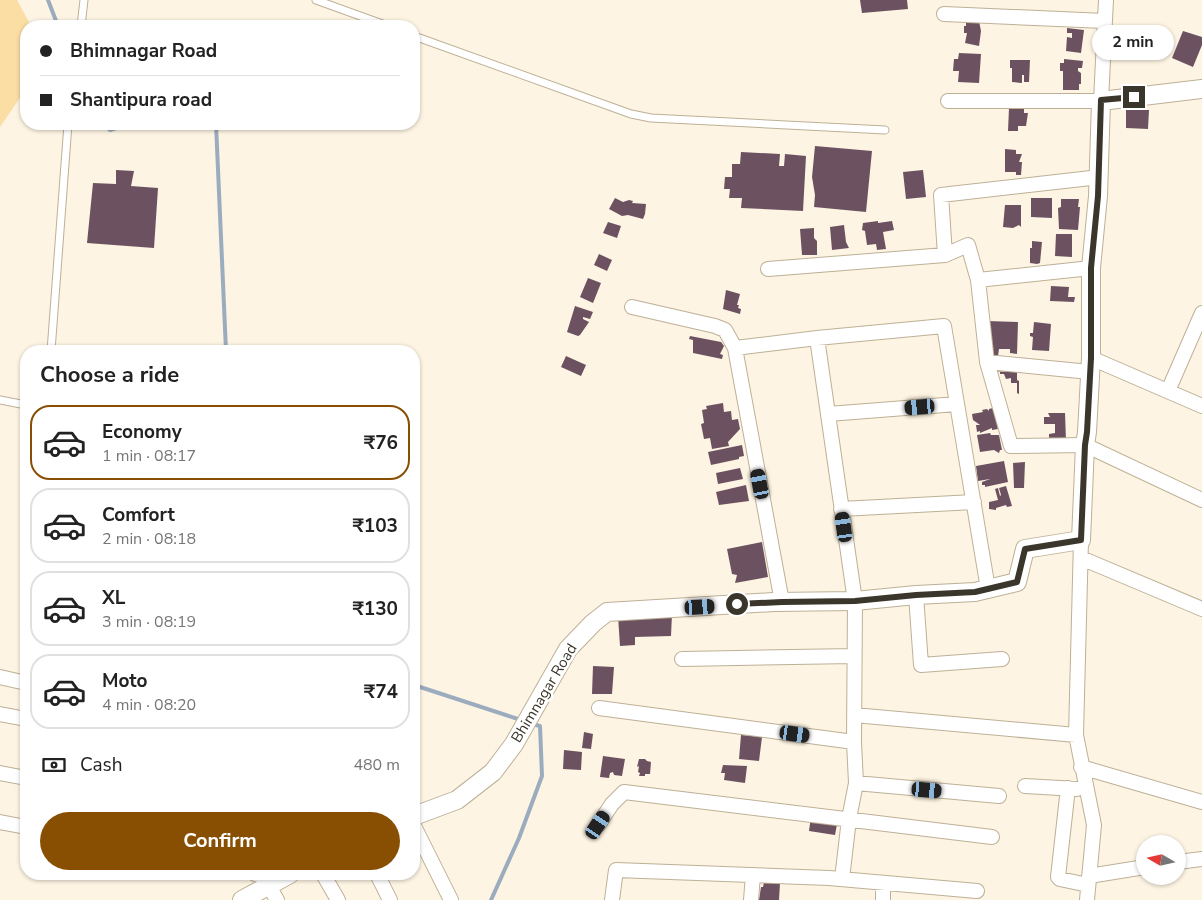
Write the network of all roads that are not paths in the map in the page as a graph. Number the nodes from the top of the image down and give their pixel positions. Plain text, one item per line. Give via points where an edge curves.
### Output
1 (84, 0) edge
2 (316, 0) edge
3 (1106, 0) edge
4 (944, 14) dead end
5 (82, 20) edge
6 (371, 20) edge
7 (1105, 21) junction
8 (420, 38) edge
9 (1202, 89) edge
10 (1101, 100) junction
11 (948, 101) dead end
12 (68, 130) edge
13 (885, 130) dead end
14 (1091, 178) dead end
15 (944, 255) junction
16 (1091, 268) junction
17 (768, 269) dead end
18 (978, 280) junction
19 (632, 307) dead end
20 (1202, 313) edge
21 (817, 338) junction
22 (51, 345) edge
23 (735, 348) junction
24 (987, 362) junction
25 (1091, 365) junction
26 (1168, 391) junction
27 (0, 400) edge
28 (20, 404) edge
29 (957, 404) junction
30 (1202, 406) edge
31 (828, 414) junction
32 (1085, 445) junction
33 (1202, 500) edge
34 (974, 502) junction
35 (842, 509) junction
36 (1081, 540) junction
37 (1081, 558) junction
38 (988, 588) junction
39 (916, 595) junction
40 (855, 601) junction
41 (782, 602) junction
42 (1202, 609) edge
43 (854, 656) junction
44 (682, 659) dead end
45 (1002, 660) dead end
46 (0, 677) edge
47 (20, 682) edge
48 (599, 708) dead end
49 (0, 714) edge
50 (854, 715) junction
51 (20, 719) edge
52 (1076, 735) junction
53 (854, 742) junction
54 (1081, 766) junction
55 (0, 773) edge
56 (20, 777) edge
57 (856, 783) junction
58 (1025, 786) dead end
59 (1068, 788) junction
60 (1086, 789) junction
61 (999, 796) dead end
62 (1202, 802) edge
63 (420, 814) edge
64 (849, 819) junction
65 (0, 822) edge
66 (20, 825) edge
67 (598, 825) dead end
68 (992, 837) dead end
69 (420, 838) edge
70 (1202, 859) edge
71 (1186, 861) edge
72 (1136, 869) edge
73 (753, 875) junction
74 (842, 879) junction
75 (326, 880) edge
76 (379, 880) edge
77 (1089, 880) junction
78 (884, 883) junction
79 (279, 885) edge
80 (977, 891) dead end
81 (945, 894) edge
82 (242, 900) edge
83 (338, 900) edge
84 (390, 900) edge
85 (451, 900) edge
86 (612, 900) edge
87 (751, 900) edge
88 (883, 900) edge
89 (1087, 900) edge

1 - 5 lane
2 - 6 lane
3 - 7 street
4 - 7 street
7 - 10 street
8 - 13 lane via 631,114 652,118
9 - 10 street
10 - 11 street
10 - 16 street via 1098,196
12 - 22 lane
14 - 15 street via 941,195
15 - 17 street
15 - 18 street via 968,245
16 - 18 street
16 - 25 street
18 - 24 street
19 - 23 street via 715,326 725,330
20 - 26 street
21 - 23 street
21 - 29 street via 944,326
21 - 31 street
23 - 41 street
24 - 25 street
24 - 32 street via 1011,446
25 - 26 street
25 - 32 street
26 - 30 street
27 - 28 lane
29 - 31 street
29 - 34 street
31 - 35 street
32 - 33 street
32 - 36 street
34 - 35 street
34 - 38 street
35 - 40 street
36 - 37 street
36 - 38 street, Bhimnagar Road via 1025,549 1017,582
37 - 42 street
37 - 52 street
38 - 39 street, Bhimnagar Road via 975,592
39 - 40 street, Bhimnagar Road
39 - 45 street via 921,666
40 - 41 street, Bhimnagar Road
40 - 43 street
41 - 63 street, Bhimnagar Road via 607,612 568,649 514,744 493,772 457,800
43 - 44 street
43 - 50 street
46 - 47 street
48 - 53 street
49 - 51 street
50 - 52 street
50 - 53 street
52 - 54 street
53 - 57 street
54 - 60 street
54 - 62 street
55 - 56 street
57 - 61 street
57 - 64 street
58 - 59 street
59 - 60 street
59 - 77 street via 1058,877 1062,880
60 - 77 street via 1094,825
64 - 67 street via 624,792
64 - 68 street
64 - 74 street
65 - 66 street
69 - 85 street
70 - 71 street
72 - 77 street
73 - 74 street
73 - 86 street via 616,870
73 - 87 street
74 - 78 street
75 - 83 street
76 - 84 street
77 - 89 street
78 - 81 street
78 - 88 street
79 - 82 street
80 - 81 street

